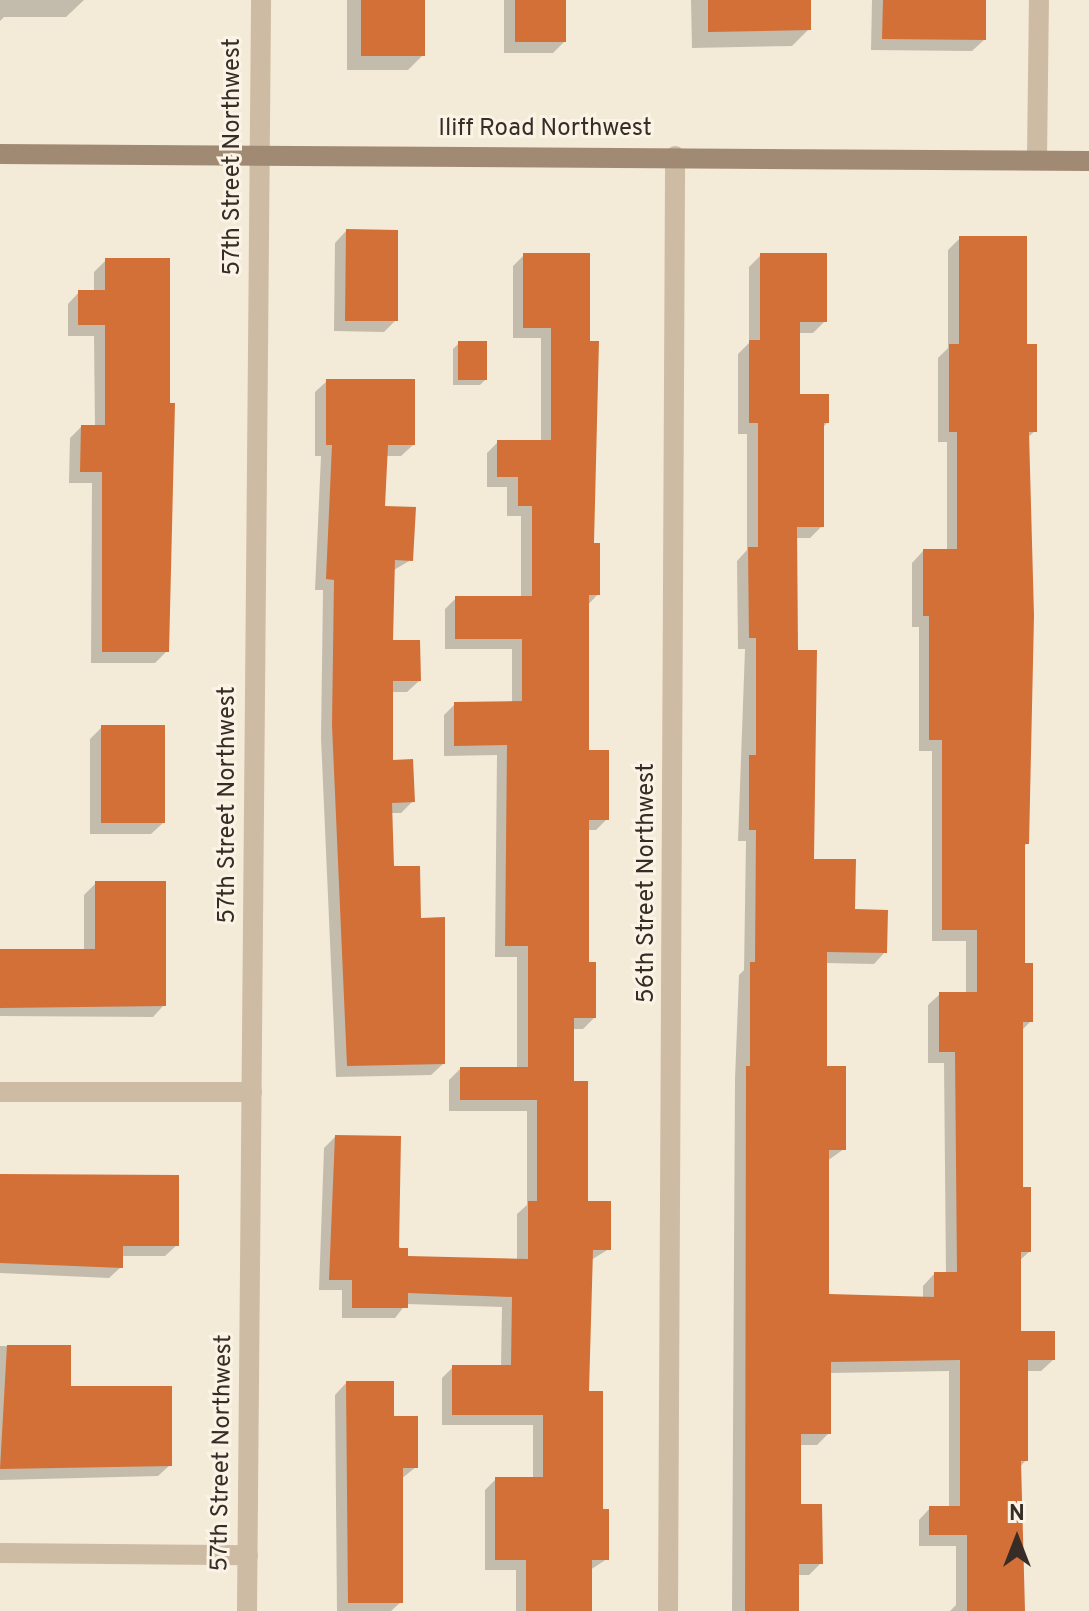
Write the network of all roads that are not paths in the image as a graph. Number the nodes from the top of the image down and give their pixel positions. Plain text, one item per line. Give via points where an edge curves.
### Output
1 (261, 0) edge
2 (1039, 0) edge
3 (0, 154) edge
4 (260, 156) junction
5 (675, 156) junction
6 (1037, 159) junction
7 (1089, 161) edge
8 (0, 1092) edge
9 (252, 1092) junction
10 (0, 1553) edge
11 (248, 1555) junction
12 (247, 1611) edge
13 (668, 1611) edge

1 - 4 street, 57th Street Northwest
2 - 6 street
3 - 4 main road, Iliff Road Northwest
4 - 5 main road, Iliff Road Northwest
4 - 9 street, 57th Street Northwest
5 - 6 main road, Iliff Road Northwest
5 - 13 street, 56th Street Northwest
6 - 7 main road, Iliff Road Northwest
8 - 9 street
9 - 11 street, 57th Street Northwest
10 - 11 street
11 - 12 street, 57th Street Northwest

